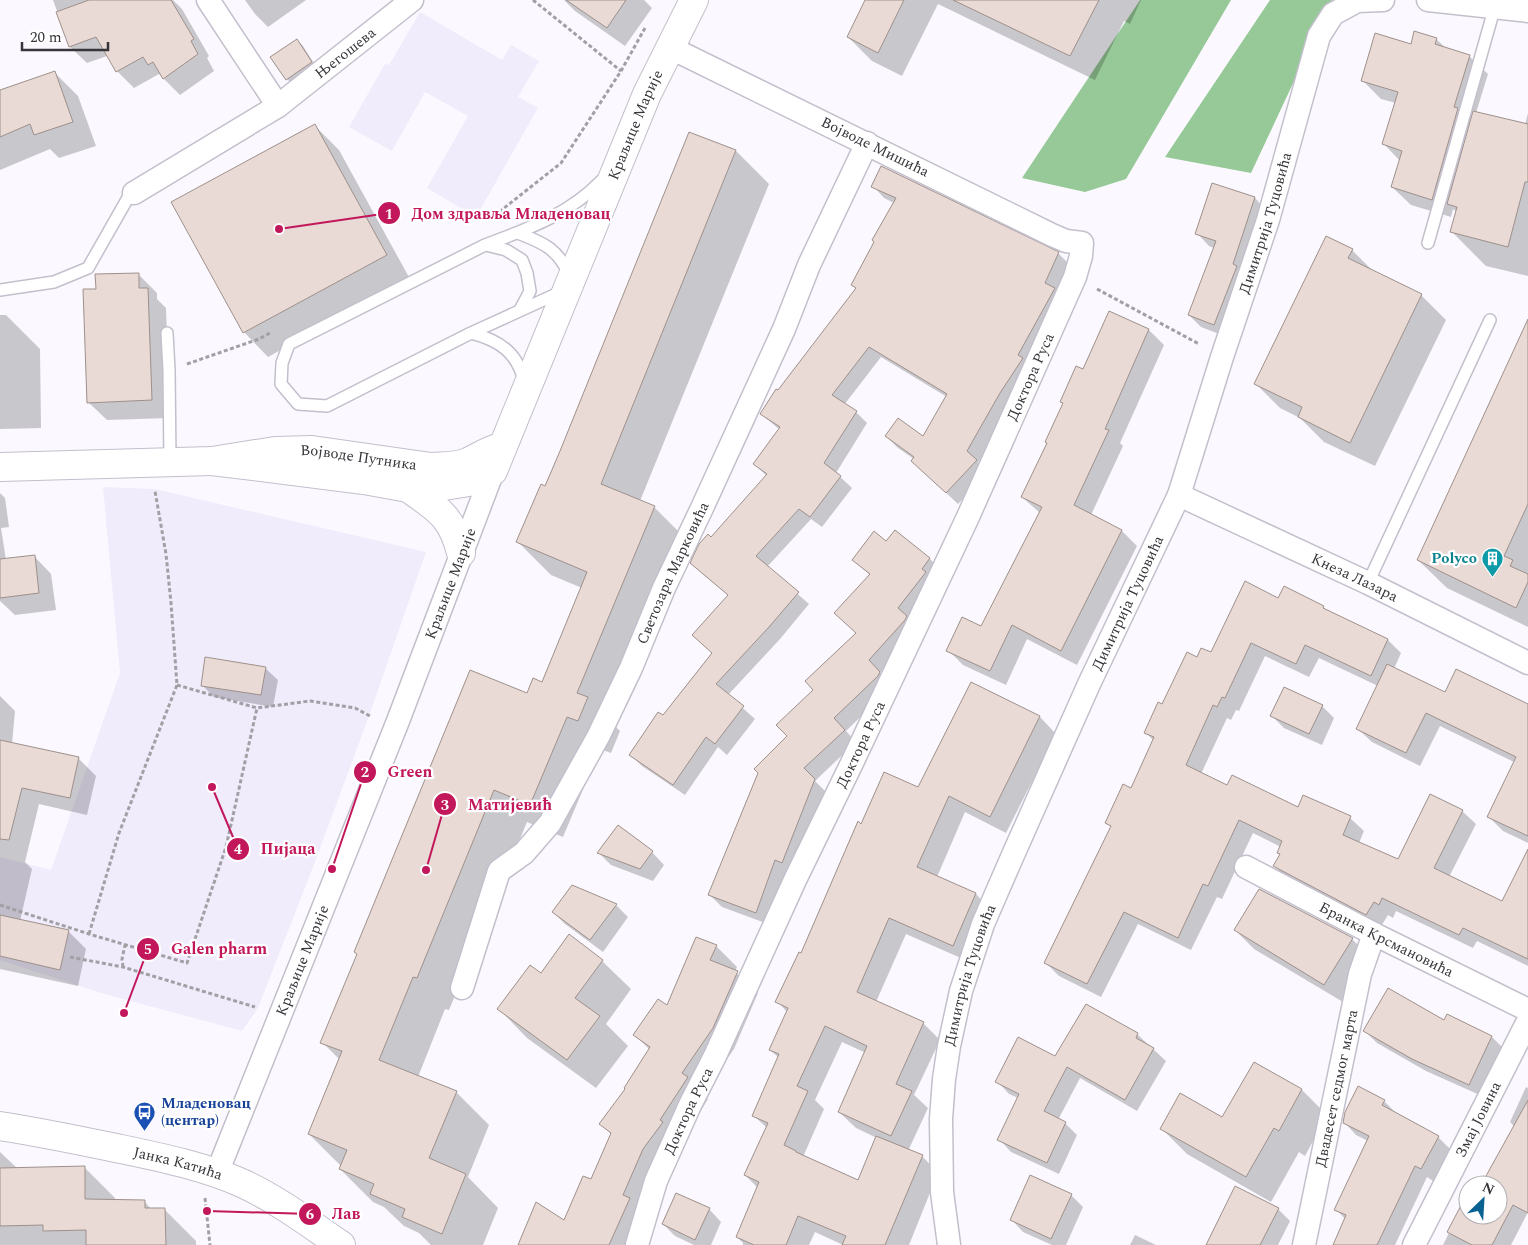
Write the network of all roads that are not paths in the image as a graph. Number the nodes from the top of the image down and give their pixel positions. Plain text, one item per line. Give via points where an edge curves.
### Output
1 (208, 0) edge
2 (412, 0) edge
3 (694, 0) edge
4 (1383, 0) edge
5 (1428, 0) edge
6 (1495, 6) junction
7 (1528, 11) edge
8 (669, 47) junction
9 (278, 106) junction
10 (867, 143) junction
11 (619, 162) junction
12 (134, 193) joint
13 (518, 233) junction
14 (1082, 243) joint
15 (1428, 243) dead end
16 (485, 245) junction
17 (570, 284) junction
18 (0, 290) edge
19 (520, 310) junction
20 (1490, 320) dead end
21 (167, 333) dead end
22 (471, 333) junction
23 (526, 390) junction
24 (497, 459) junction
25 (212, 461) junction
26 (162, 462) junction
27 (0, 467) edge
28 (408, 488) junction
29 (1179, 495) junction
30 (462, 553) junction
31 (1368, 583) junction
32 (1528, 663) edge
33 (1246, 867) dead end
34 (1374, 934) junction
35 (462, 988) dead end
36 (1528, 1010) edge
37 (1528, 1021) edge
38 (0, 1126) edge
39 (209, 1170) junction
40 (341, 1245) edge
41 (637, 1245) edge
42 (949, 1245) edge
43 (1304, 1245) edge
44 (1414, 1245) edge

1 - 9 street
2 - 9 street, Његошева
3 - 8 street, Краљице Марије
4 - 29 street, Димитрија Туцовића via 1357,2 1333,14 1319,36 1268,220
5 - 6 street
6 - 7 street
6 - 15 lane
8 - 10 street, Војводе Мишића
8 - 11 street, Краљице Марије
9 - 12 street, Његошева
10 - 14 street, Војводе Мишића via 1052,235
10 - 35 street, Светозара Марковића via 808,264 784,329 598,737 550,824 524,853 499,871
11 - 13 lane via 571,208
11 - 17 street, Краљице Марије
12 - 18 lane via 129,196 88,268 54,282
13 - 16 lane
13 - 17 lane via 551,249 564,261
14 - 41 street, Доктора Руса via 1074,277 967,519 656,1181
16 - 19 lane via 506,250 522,260 530,292
16 - 22 lane via 289,344 282,363 282,384 298,404 327,406
17 - 19 lane
17 - 23 street, Краљице Марије
19 - 22 lane
20 - 31 lane
21 - 26 lane via 169,370
22 - 23 lane via 501,344 522,372
23 - 24 street, Краљице Марије
24 - 25 street, Војводе Путника via 487,451 468,462 431,467 312,450 275,450
24 - 28 street, Војводе Путника via 469,482
24 - 30 street, Краљице Марије
25 - 26 street, Војводе Путника
25 - 28 street, Војводе Путника
26 - 27 street, Војводе Путника
28 - 30 street via 444,515 453,527
29 - 31 street, Кнеза Лазара
29 - 42 street, Димитрија Туцовића via 1089,684 1013,855 983,924 961,991 949,1046 941,1120 942,1192
30 - 39 street, Краљице Марије via 281,1014
31 - 32 street, Кнеза Лазара
33 - 34 street, Бранка Крсмановића
34 - 36 street, Бранка Крсмановића
34 - 43 street, Двадесет седмог марта via 1360,974
37 - 44 street, Змај Јовина
38 - 39 street, Јанка Катића
39 - 40 street, Јанка Катића via 277,1202

